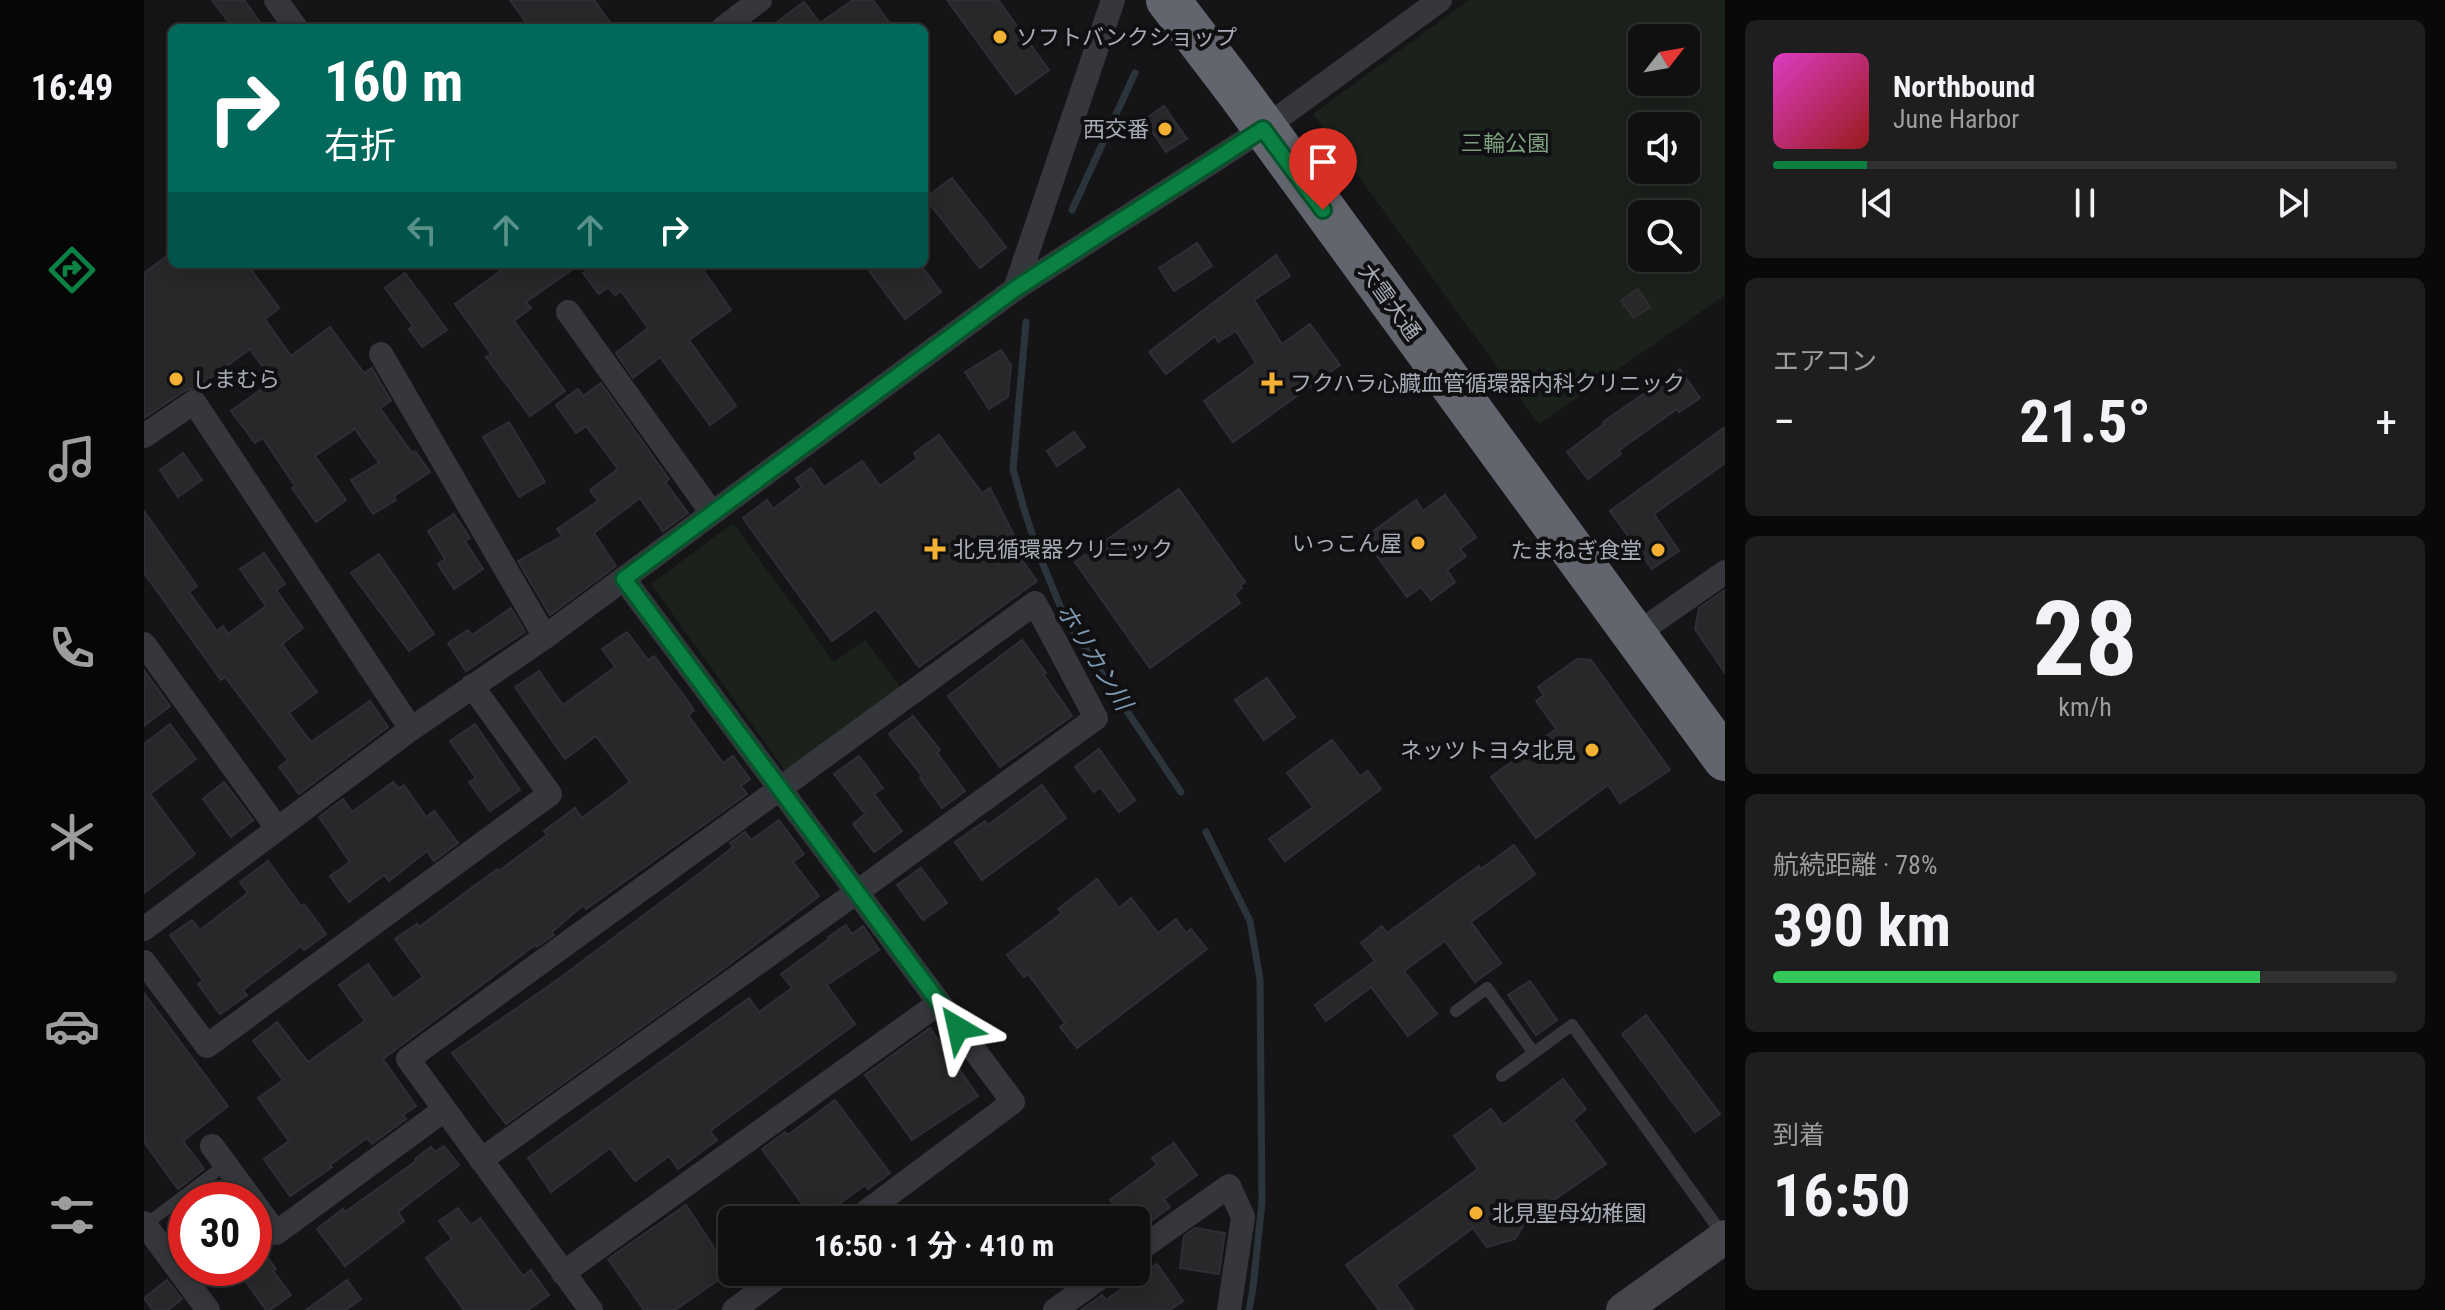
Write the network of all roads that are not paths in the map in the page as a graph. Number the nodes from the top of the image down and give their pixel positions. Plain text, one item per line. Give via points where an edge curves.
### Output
1 (276, 0) edge
2 (760, 0) edge
3 (1113, 0) edge
4 (1168, 0) edge
5 (1426, 4) edge
6 (293, 24) edge
7 (728, 24) edge
8 (1263, 129) junction
9 (1015, 289) junction
10 (568, 312) dead end
11 (381, 354) dead end
12 (144, 436) edge
13 (712, 513) junction
14 (1725, 572) edge
15 (624, 579) junction
16 (1635, 635) junction
17 (545, 637) junction
18 (144, 644) edge
19 (472, 686) junction
20 (411, 729) junction
21 (1724, 755) edge
22 (780, 790) junction
23 (277, 828) junction
24 (857, 892) junction
25 (144, 929) edge
26 (144, 962) edge
27 (939, 1003) junction
28 (1456, 1011) dead end
29 (1534, 1053) junction
30 (1502, 1076) dead end
31 (444, 1110) junction
32 (219, 1155) joint
33 (481, 1160) junction
34 (239, 1182) edge
35 (874, 1206) edge
36 (144, 1224) edge
37 (272, 1227) edge
38 (1725, 1237) edge
39 (1150, 1242) edge
40 (563, 1273) junction
41 (766, 1286) edge
42 (1088, 1286) edge
43 (208, 1310) edge
44 (591, 1310) edge
45 (734, 1310) edge
46 (1055, 1310) edge
47 (1229, 1310) edge
48 (1623, 1310) edge

1 - 6 street
2 - 7 street
3 - 9 street
4 - 8 highway, 大雪大通
5 - 8 street
8 - 9 street
8 - 16 highway, 大雪大通
9 - 13 street
10 - 13 street
11 - 17 street
12 - 20 street via 194,402
13 - 15 street
14 - 16 street
15 - 17 street
15 - 22 street
16 - 21 highway, 大雪大通
17 - 19 street
18 - 23 street
19 - 20 street
19 - 26 street via 550,794 207,1046
20 - 23 street
22 - 24 street
22 - 24 street via 1035,603 1096,718
22 - 31 street via 408,1059
23 - 25 street
24 - 27 street
24 - 33 street
27 - 35 street via 1013,1102
27 - 40 street
28 - 29 lane via 1487,988
29 - 30 lane
29 - 38 lane via 1572,1025
31 - 33 street
31 - 37 street via 276,1233
32 - 34 street
32 - 36 lane
33 - 40 street
36 - 43 street
38 - 48 street
39 - 47 street via 1229,1186 1243,1217
40 - 44 street
41 - 45 street
42 - 46 street

